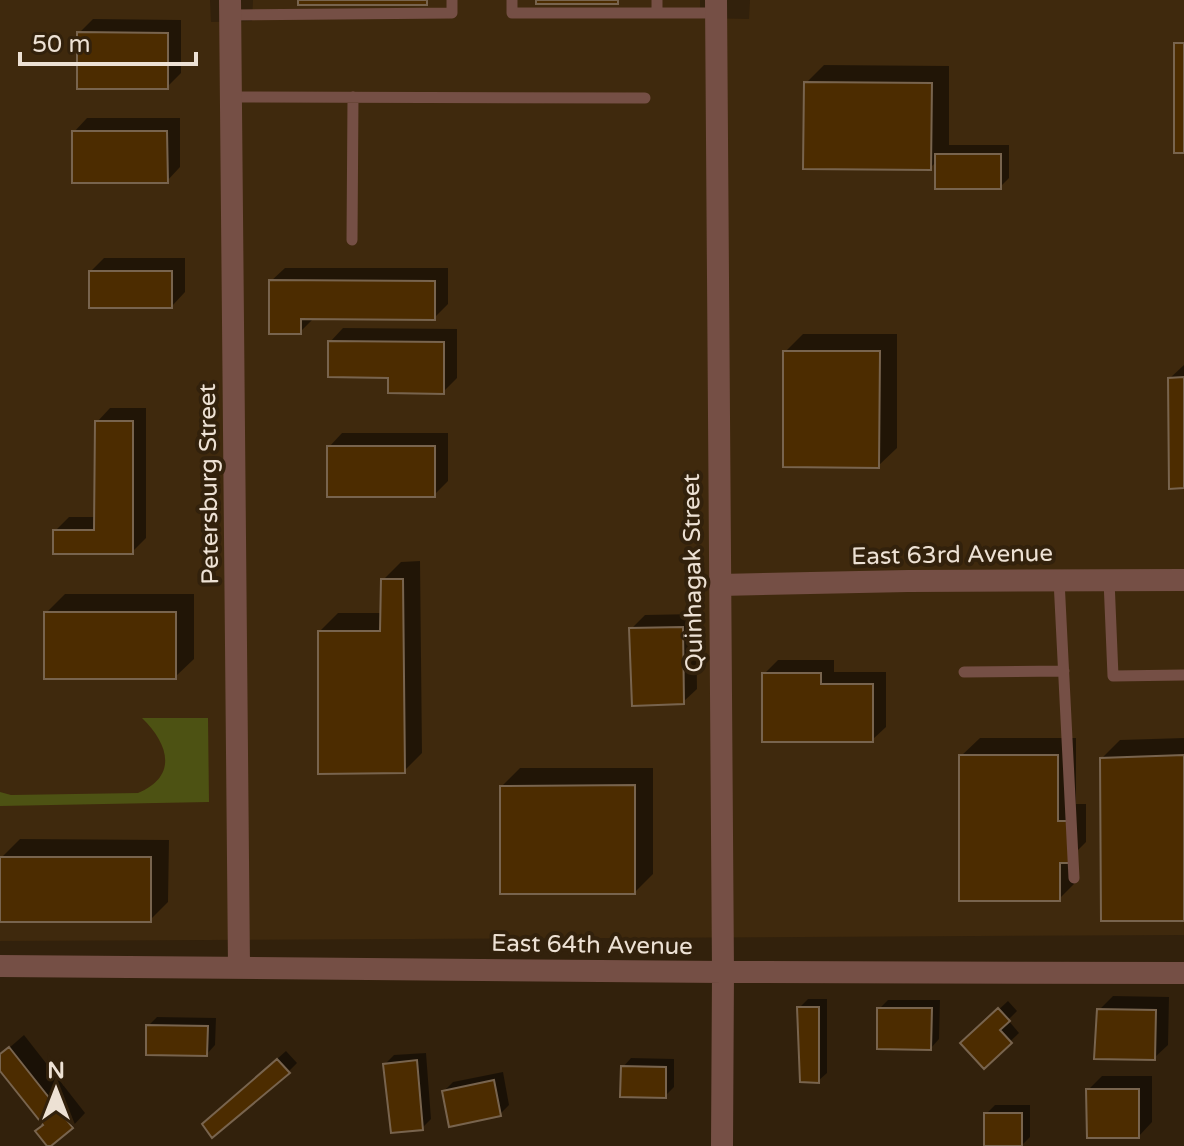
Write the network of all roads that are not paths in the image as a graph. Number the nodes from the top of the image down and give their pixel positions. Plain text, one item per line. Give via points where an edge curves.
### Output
1 (452, 0) edge
2 (512, 0) edge
3 (657, 0) edge
4 (230, 7) edge
5 (716, 7) edge
6 (657, 13) junction
7 (231, 97) junction
8 (353, 97) junction
9 (645, 98) dead end
10 (352, 240) dead end
11 (1059, 580) junction
12 (1109, 580) junction
13 (1184, 580) edge
14 (720, 585) junction
15 (1064, 671) junction
16 (964, 672) dead end
17 (1184, 675) edge
18 (1074, 878) dead end
19 (0, 966) edge
20 (239, 967) junction
21 (723, 972) junction
22 (1184, 973) edge
23 (722, 1146) edge

1 - 4 lane via 452,13
2 - 6 lane via 512,13
3 - 6 lane
4 - 7 street, Petersburg Street
5 - 6 lane
5 - 14 street, Quinhagak Street
7 - 8 lane
7 - 20 street, Petersburg Street
8 - 9 lane
8 - 10 lane
11 - 12 street, East 63rd Avenue
11 - 14 street, East 63rd Avenue
11 - 15 lane
12 - 13 street, East 63rd Avenue
12 - 17 lane via 1113,676
14 - 21 street, Quinhagak Street
15 - 16 lane
15 - 18 lane
19 - 20 street, East 64th Avenue
20 - 21 street, East 64th Avenue
21 - 22 street, East 64th Avenue
21 - 23 street, Quinhagak Street

